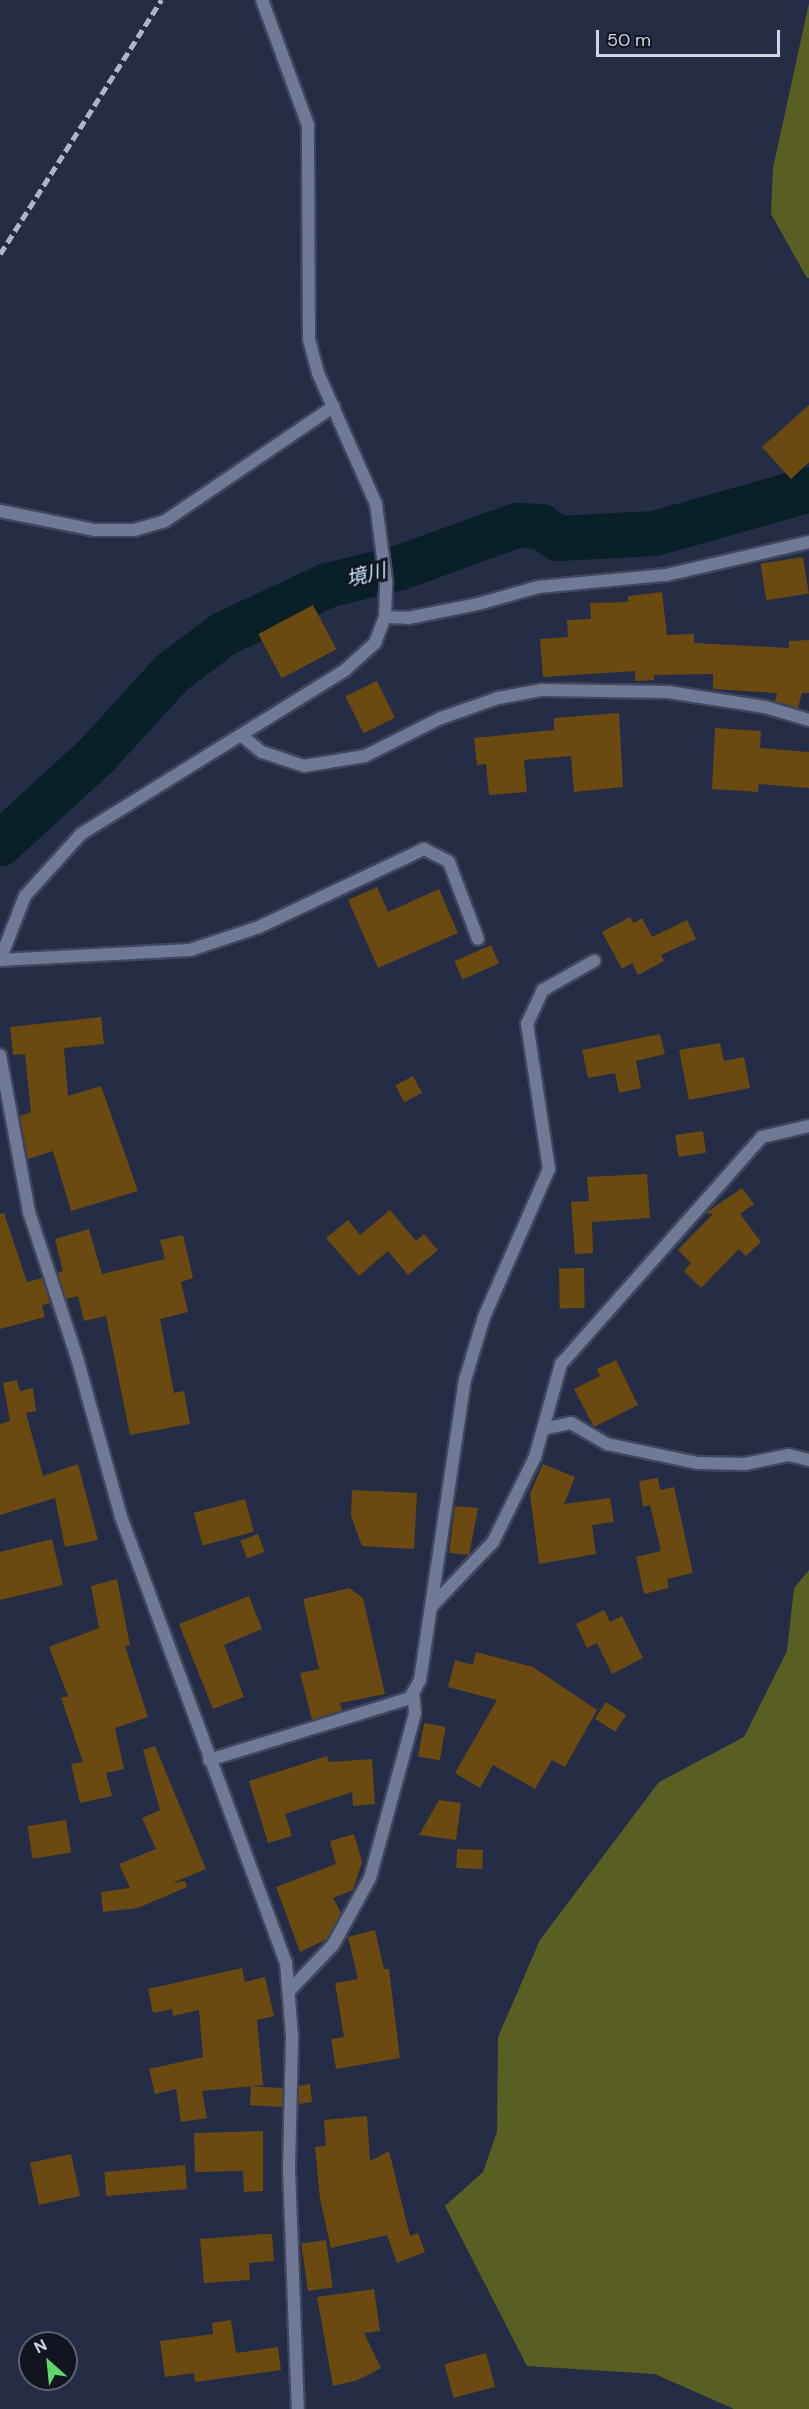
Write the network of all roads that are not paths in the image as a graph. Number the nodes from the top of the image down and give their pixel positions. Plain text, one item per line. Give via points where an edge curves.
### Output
1 (262, 0) edge
2 (334, 406) junction
3 (0, 511) edge
4 (809, 542) edge
5 (385, 617) junction
6 (809, 720) edge
7 (242, 736) junction
8 (478, 939) dead end
9 (0, 960) edge
10 (594, 961) dead end
11 (0, 1055) edge
12 (809, 1126) edge
13 (543, 1430) junction
14 (809, 1460) edge
15 (431, 1607) junction
16 (413, 1692) junction
17 (209, 1760) junction
18 (289, 1991) junction
19 (298, 2409) edge

1 - 2 street via 308,125 309,340 318,373
2 - 3 street via 165,521 134,530 94,530
2 - 5 street via 372,493 380,525
4 - 5 street via 666,575 538,587 408,618
5 - 7 street via 375,643 345,670
6 - 7 street via 765,707 668,692 542,690 498,698 441,718 365,756 304,766 262,753
7 - 9 street via 158,783 81,834 25,896
8 - 9 street via 448,862 424,849 259,927 190,950
10 - 15 street via 543,990 528,1024 549,1169 484,1317 465,1380
11 - 17 street via 29,1212 77,1358 121,1516
12 - 13 street via 762,1137 591,1328 561,1364
13 - 14 street via 571,1423 607,1444 698,1463 745,1464 789,1455
13 - 15 street via 535,1457 493,1542
15 - 16 street via 420,1680
16 - 17 street via 394,1703
16 - 18 street via 415,1713 370,1878 333,1945
17 - 18 street via 286,1962
18 - 19 street via 289,2169

